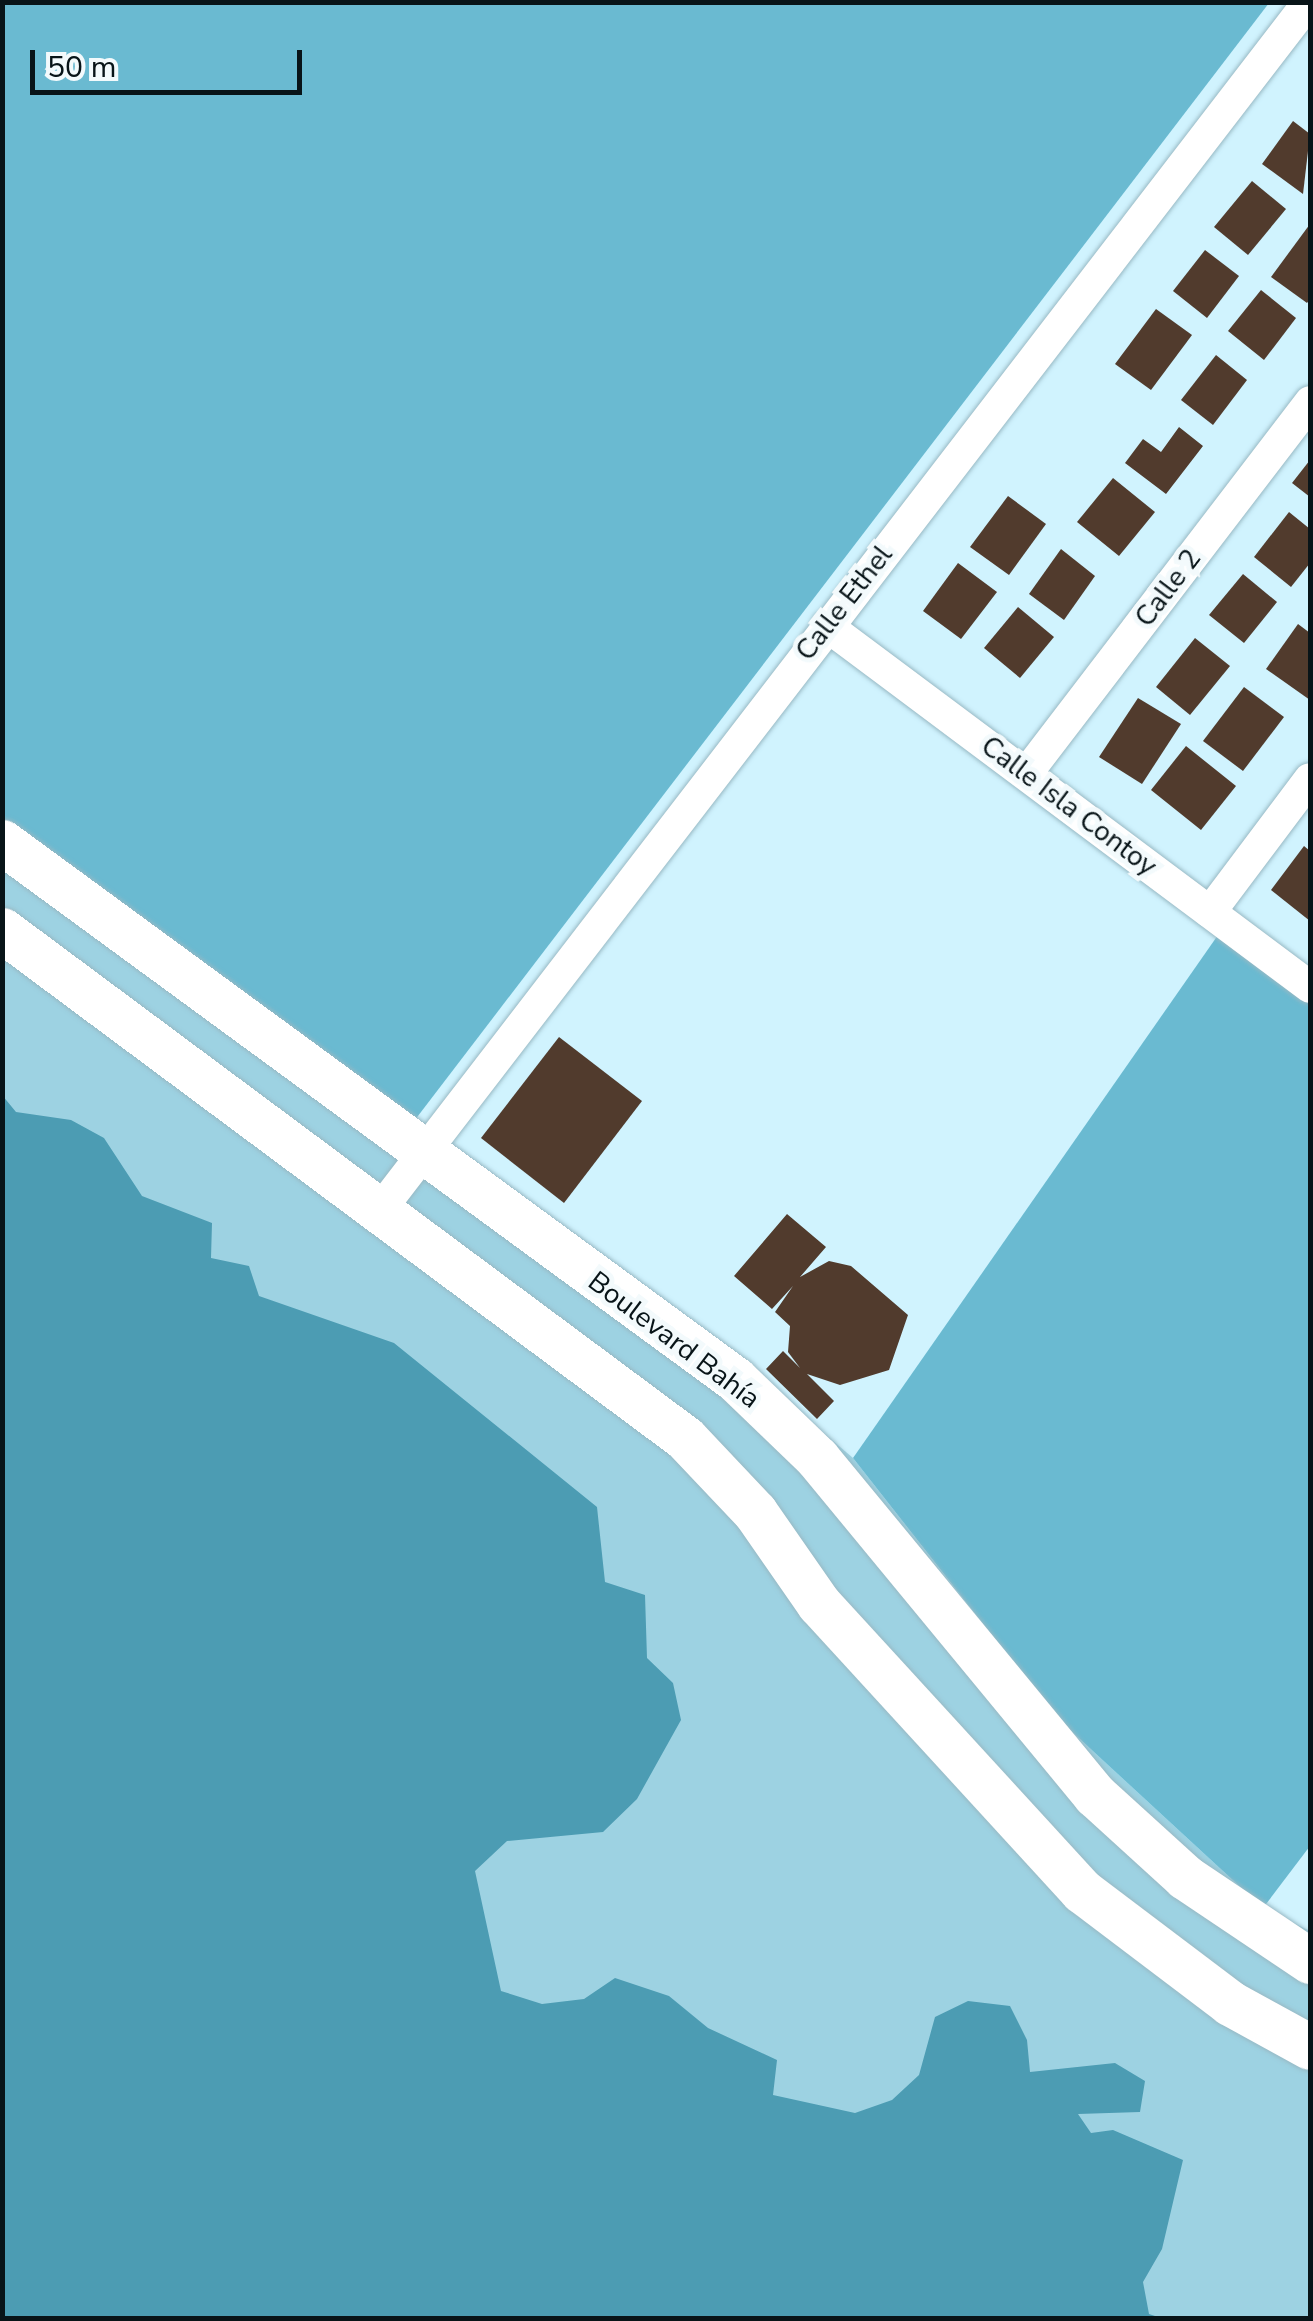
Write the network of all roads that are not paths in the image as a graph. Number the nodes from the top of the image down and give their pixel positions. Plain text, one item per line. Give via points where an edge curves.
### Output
1 (1303, 24) edge
2 (1310, 402) edge
3 (826, 626) junction
4 (1026, 774) junction
5 (1310, 779) edge
6 (2, 842) edge
7 (1210, 912) junction
8 (2, 930) edge
9 (1310, 988) edge
10 (423, 1151) junction
11 (382, 1206) junction
12 (1310, 1961) edge
13 (1310, 2047) edge

1 - 3 street, Calle Ethel
2 - 4 street, Calle 2
3 - 4 street, Calle Isla Contoy
3 - 10 street, Calle Ethel
4 - 7 street, Calle Isla Contoy
5 - 7 street
6 - 10 main road, Boulevard Bahía
7 - 9 street, Calle Isla Contoy
8 - 11 main road
10 - 11 street, Calle Ethel
10 - 12 main road, Boulevard Bahía via 735,1379 830,1473 1095,1795 1185,1877
11 - 13 main road via 685,1438 755,1512 819,1604 1082,1891 1230,2003

